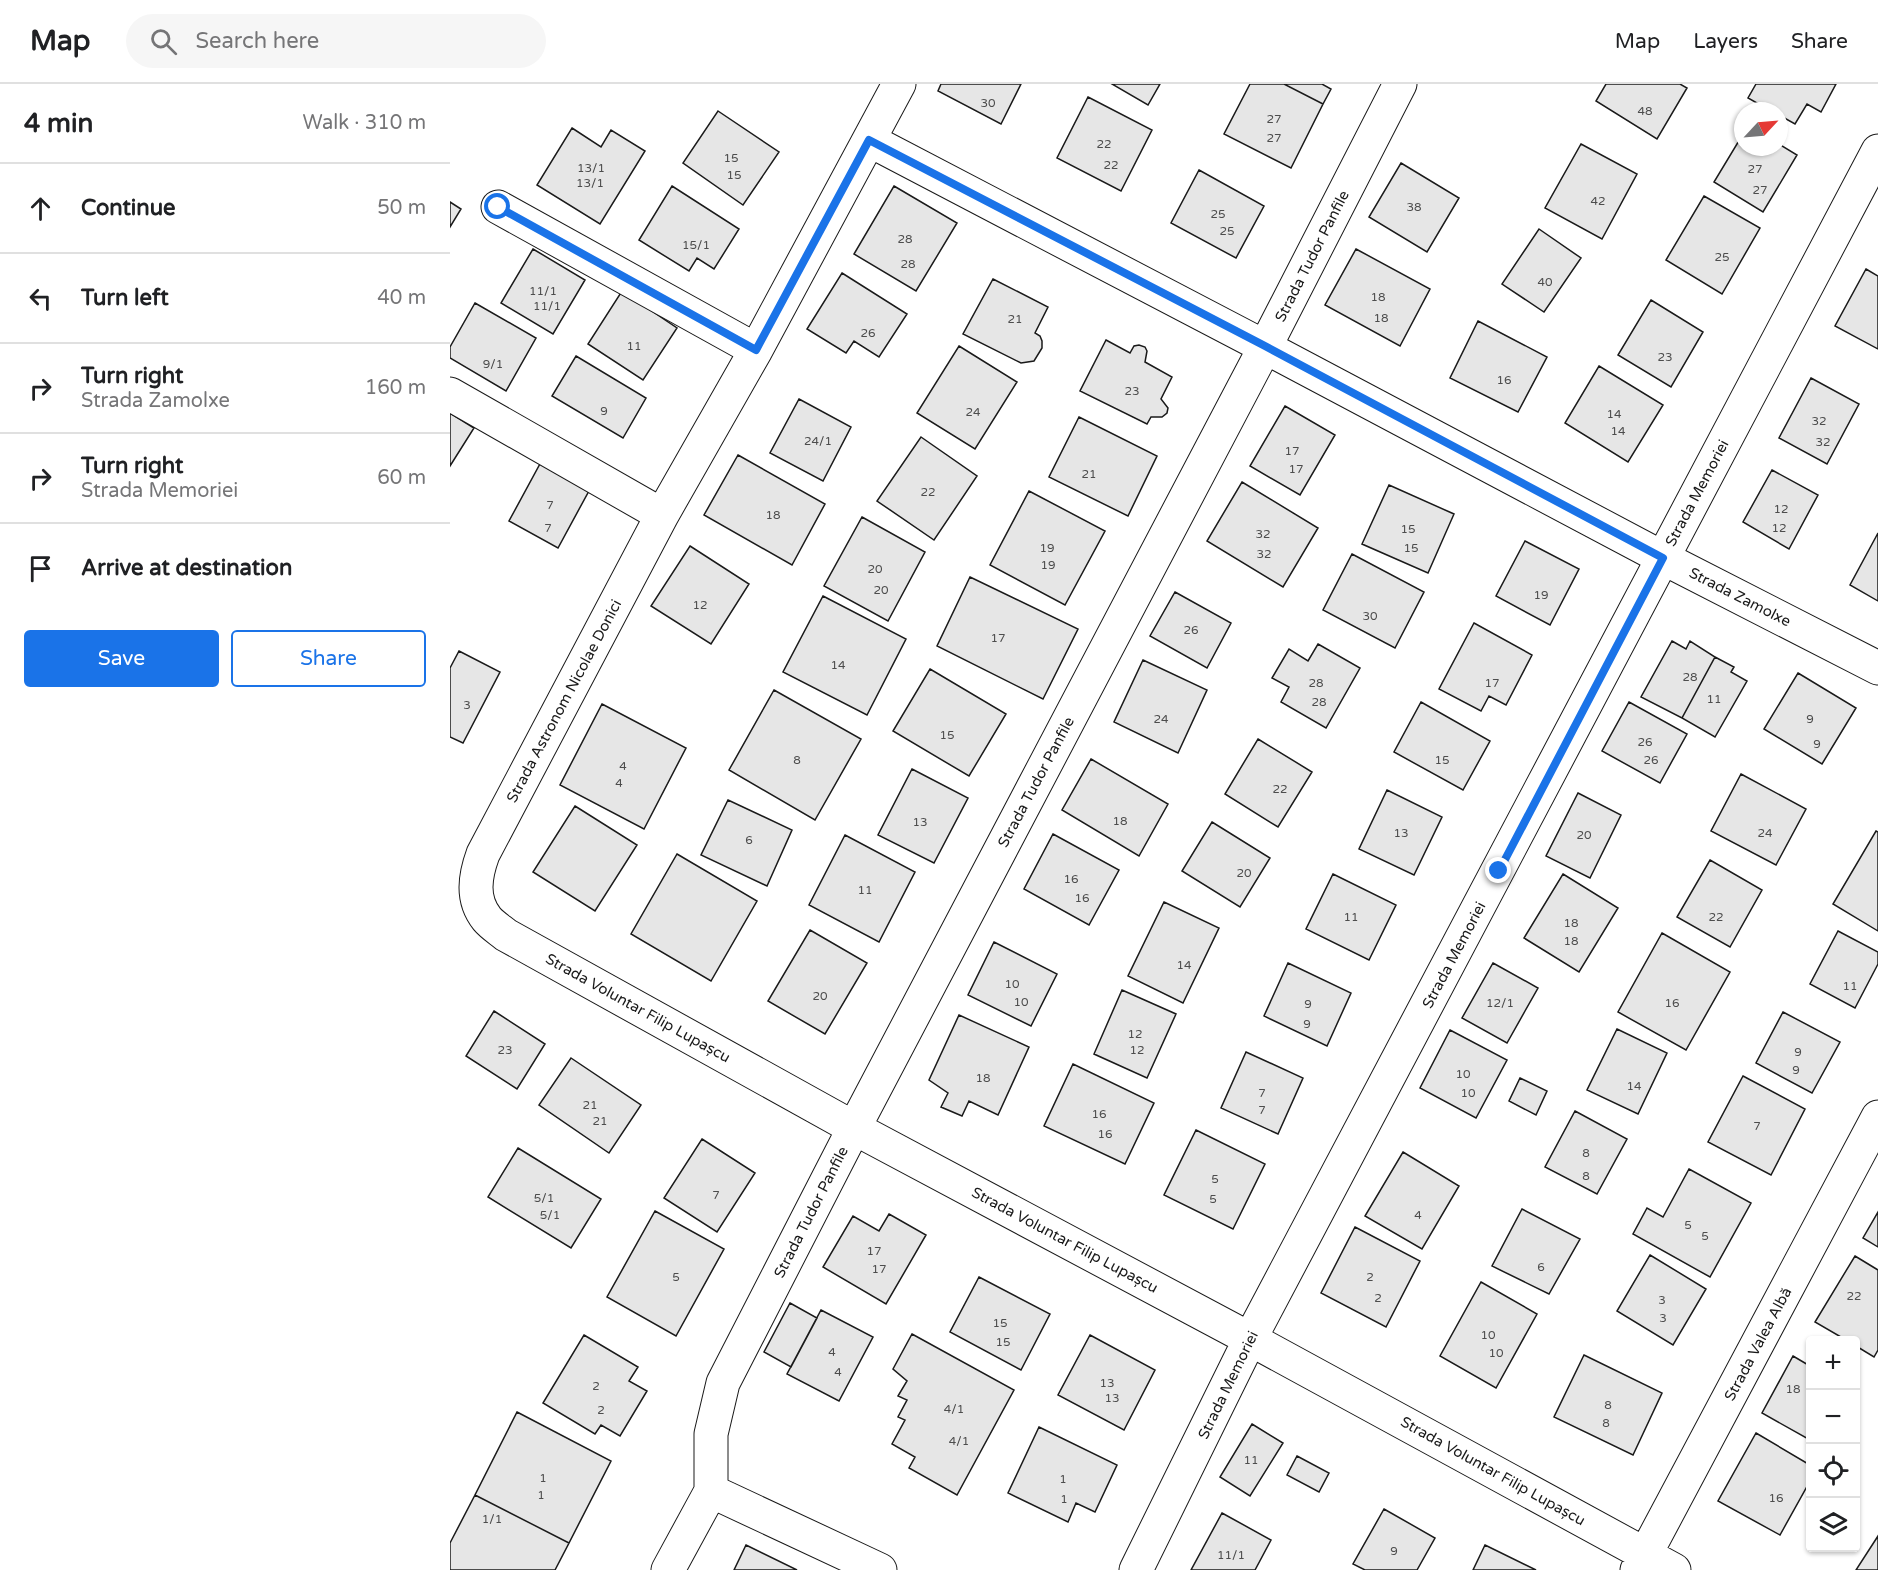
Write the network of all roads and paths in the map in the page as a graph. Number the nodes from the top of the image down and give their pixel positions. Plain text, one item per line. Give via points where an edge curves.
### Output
1 (899, 84) edge
2 (1400, 84) edge
3 (869, 140) junction
4 (1878, 151) edge
5 (498, 207) dead end
6 (1265, 346) junction
7 (756, 350) junction
8 (450, 394) edge
9 (662, 515) junction
10 (1663, 558) junction
11 (1878, 668) edge
12 (476, 891) joint
13 (1878, 1117) edge
14 (854, 1128) junction
15 (1250, 1339) junction
16 (711, 1491) junction
17 (1653, 1565) edge
18 (668, 1570) edge
19 (880, 1570) edge
20 (1136, 1570) edge

1 - 3 street, Strada Astronom Nicolae Donici
2 - 6 street, Strada Tudor Panfile
3 - 6 street, Strada Zamolxe
3 - 7 street, Strada Astronom Nicolae Donici
4 - 10 street, Strada Memoriei
5 - 7 street
6 - 10 street, Strada Zamolxe
6 - 14 street, Strada Tudor Panfile
7 - 9 street, Strada Astronom Nicolae Donici
8 - 9 street
9 - 12 street, Strada Astronom Nicolae Donici via 483,854 476,874
10 - 11 street, Strada Zamolxe
10 - 15 street, Strada Memoriei
12 - 14 street, Strada Voluntar Filip Lupașcu via 488,920 506,935
13 - 17 street, Strada Valea Albă
14 - 15 street, Strada Voluntar Filip Lupașcu
14 - 16 street, Strada Tudor Panfile via 723,1383 711,1434
15 - 17 street, Strada Voluntar Filip Lupașcu
15 - 20 street, Strada Memoriei
16 - 18 street, Strada Tudor Panfile
16 - 19 street

